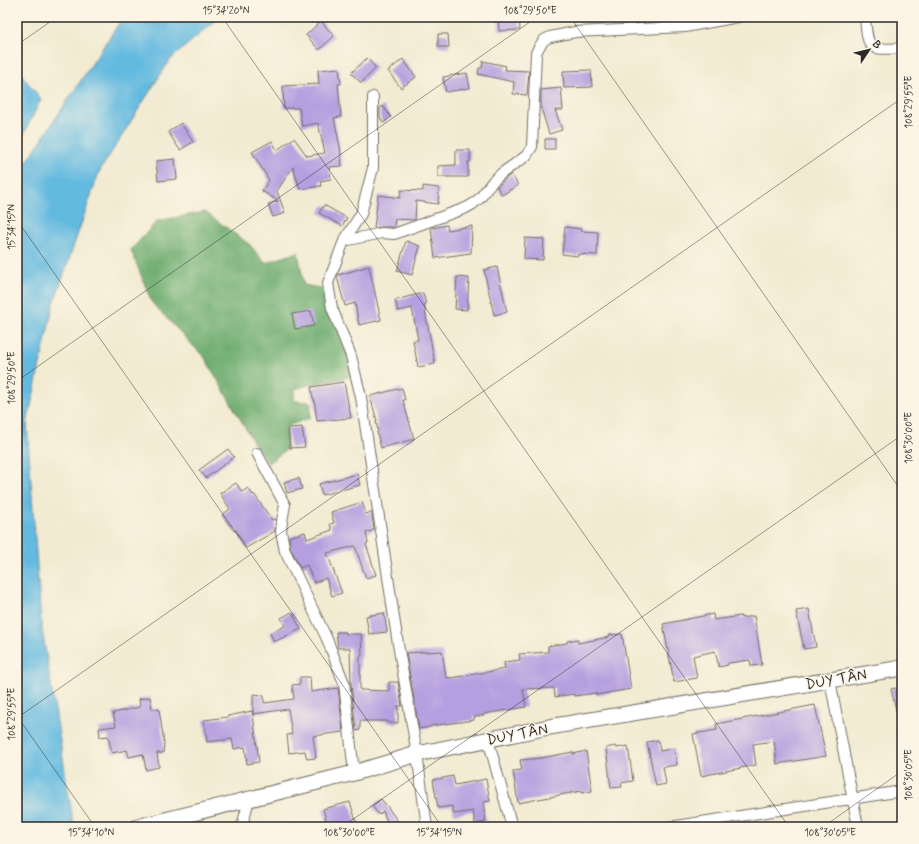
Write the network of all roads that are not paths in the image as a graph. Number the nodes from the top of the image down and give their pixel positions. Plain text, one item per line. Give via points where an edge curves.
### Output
1 (738, 17) edge
2 (865, 17) edge
3 (902, 48) edge
4 (374, 97) dead end
5 (344, 241) junction
6 (257, 453) dead end
7 (902, 668) edge
8 (830, 680) junction
9 (488, 739) junction
10 (417, 754) junction
11 (354, 773) junction
12 (902, 791) edge
13 (852, 798) junction
14 (250, 799) junction
15 (137, 827) edge
16 (241, 827) edge
17 (427, 827) edge
18 (512, 827) edge
19 (669, 827) edge
20 (858, 827) edge

1 - 5 street via 685,26 575,32 544,40 536,53 532,147 526,156 502,173 480,198 466,208 394,234 382,233
2 - 3 street via 870,45 881,49
4 - 5 street via 373,168 361,214
5 - 10 street via 328,283 332,308 351,356 361,397
6 - 11 street via 285,505 281,532 285,551 327,638 344,683
7 - 8 street, DUY TÂN
8 - 9 street, DUY TÂN
8 - 13 street
9 - 10 street, DUY TÂN
9 - 18 street
10 - 11 street, DUY TÂN
10 - 17 street
11 - 14 street, DUY TÂN
12 - 13 street
13 - 19 street
13 - 20 street
14 - 15 street, DUY TÂN
14 - 16 street

